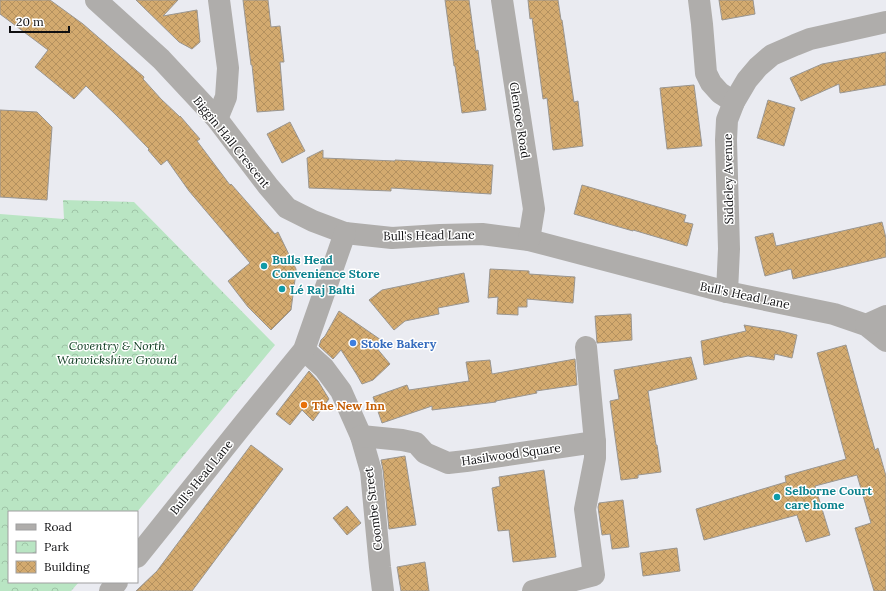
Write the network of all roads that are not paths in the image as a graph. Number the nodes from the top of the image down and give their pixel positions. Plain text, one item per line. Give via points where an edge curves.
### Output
1 (96, 0) edge
2 (220, 0) edge
3 (502, 0) edge
4 (699, 0) edge
5 (886, 22) edge
6 (734, 102) junction
7 (217, 119) junction
8 (345, 233) junction
9 (529, 240) junction
10 (727, 292) junction
11 (886, 316) edge
12 (866, 325) junction
13 (886, 341) edge
14 (586, 347) dead end
15 (304, 350) junction
16 (361, 436) junction
17 (595, 442) junction
18 (138, 556) edge
19 (116, 583) edge
20 (110, 591) edge
21 (383, 591) edge
22 (533, 591) edge

1 - 7 street, Biggin Hall Crescent via 161,58
2 - 7 street via 228,68 226,97
3 - 9 street, Glencoe Road via 534,209
4 - 6 street via 706,73 710,83
5 - 6 street, Siddeley Avenue via 810,39 772,55 747,80
6 - 10 street, Siddeley Avenue via 727,120 726,140 729,250
7 - 8 street, Biggin Hall Crescent via 287,208
8 - 9 street, Bull's Head Lane via 392,238 482,234
8 - 15 street, Bull's Head Lane
9 - 10 street, Bull's Head Lane
10 - 12 street, Bull's Head Lane via 834,314
11 - 12 street
12 - 13 street, Bull's Head Lane
14 - 17 street
15 - 16 street, Coombe Street via 324,368 341,392
15 - 18 street, Bull's Head Lane
16 - 17 street, Hasilwood Square via 416,443 425,453 448,463
16 - 21 street, Coombe Street via 371,471
17 - 22 street via 595,458 586,509 594,575
19 - 20 street

